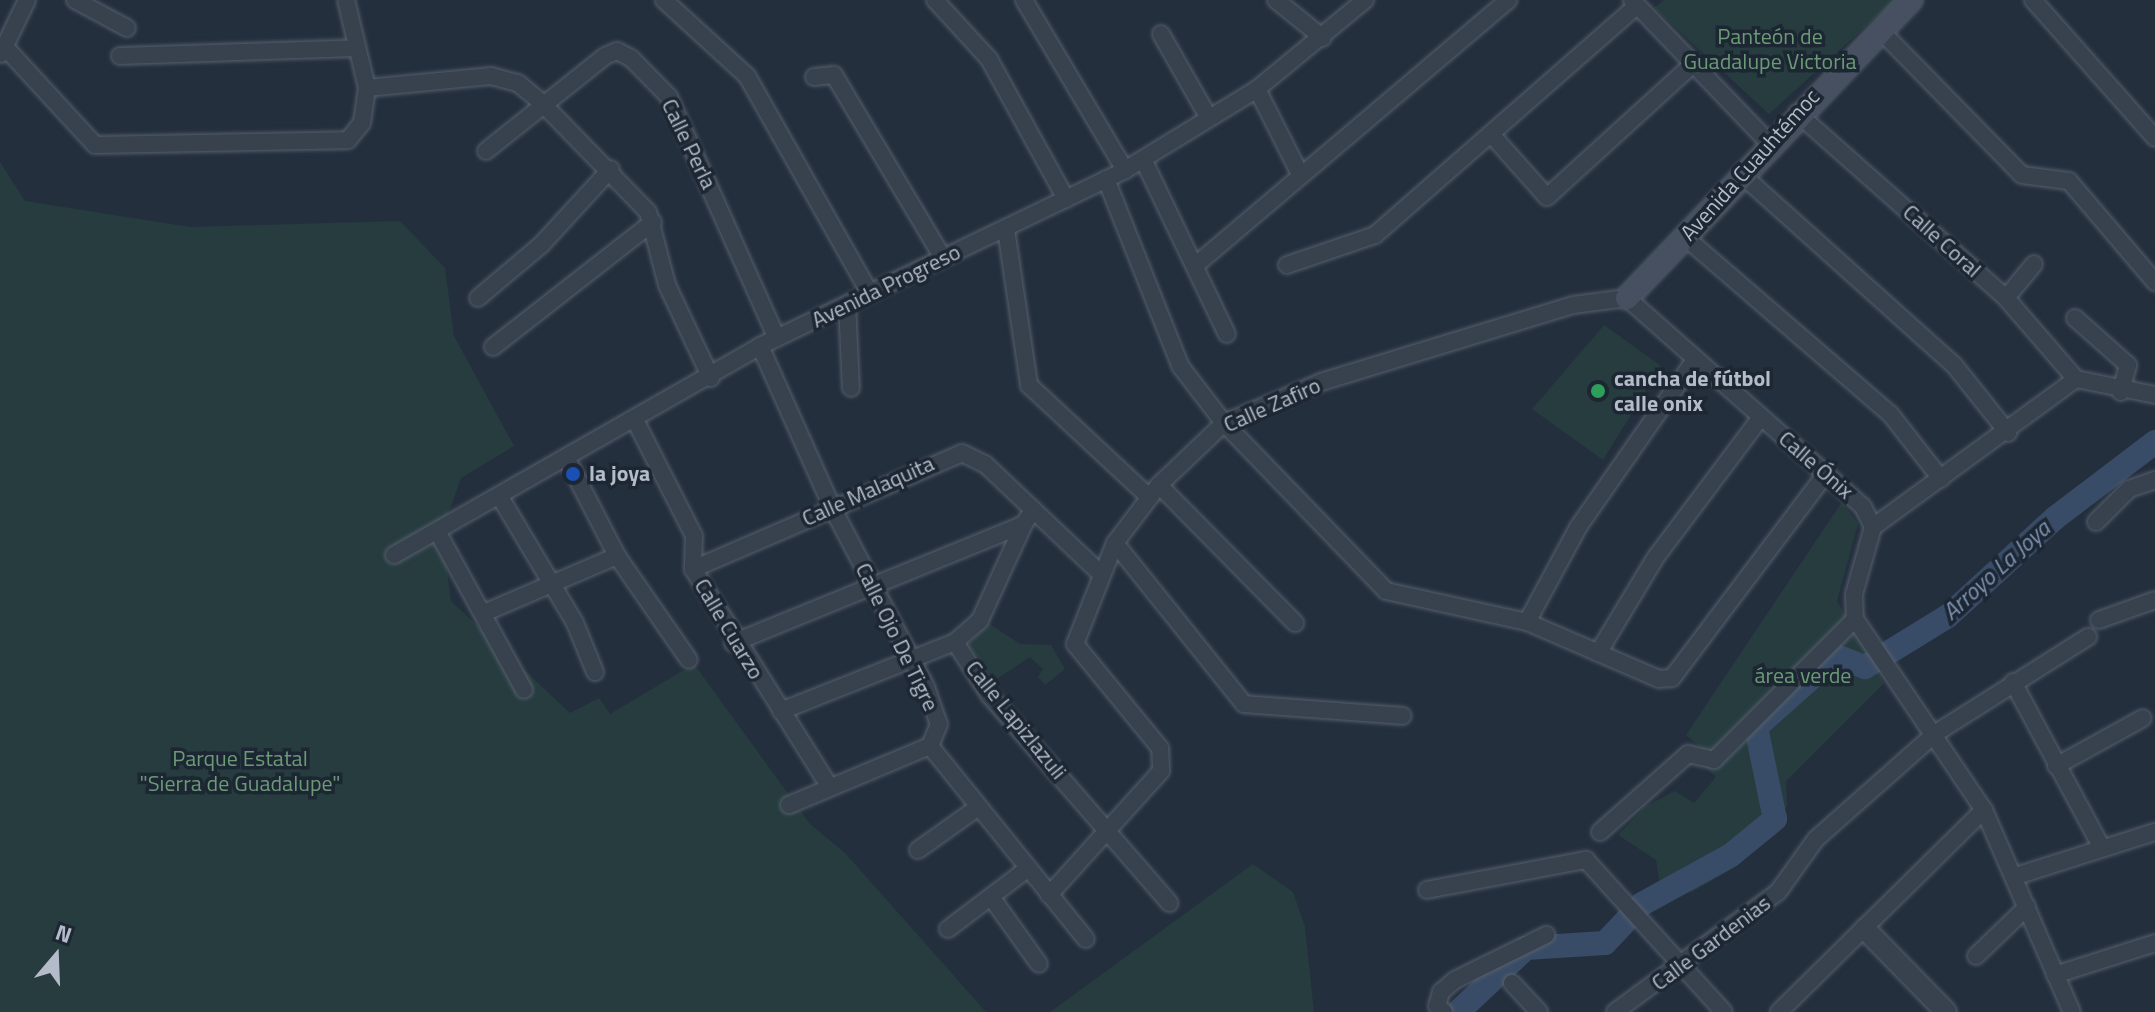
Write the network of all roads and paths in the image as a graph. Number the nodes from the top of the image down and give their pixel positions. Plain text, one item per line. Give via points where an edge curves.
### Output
1 (27, 0) edge
2 (75, 0) edge
3 (346, 0) edge
4 (664, 0) edge
5 (935, 0) edge
6 (1024, 0) edge
7 (1276, 0) edge
8 (1365, 0) edge
9 (1508, 0) edge
10 (1911, 0) edge
11 (2033, 0) edge
12 (1634, 3) edge
13 (127, 28) dead end
14 (1879, 29) junction
15 (1161, 34) dead end
16 (1323, 38) junction
17 (357, 48) junction
18 (2, 51) edge
19 (120, 56) dead end
20 (1693, 64) junction
21 (814, 77) dead end
22 (367, 88) junction
23 (1257, 89) junction
24 (542, 103) junction
25 (1797, 113) junction
26 (1209, 118) junction
27 (1491, 134) junction
28 (2155, 138) edge
29 (1770, 144) junction
30 (486, 151) dead end
31 (1143, 159) junction
32 (611, 169) junction
33 (1125, 170) junction
34 (1741, 174) junction
35 (1301, 176) junction
36 (1106, 179) junction
37 (1066, 199) junction
38 (653, 222) junction
39 (1006, 229) junction
40 (1685, 237) junction
41 (943, 258) junction
42 (1197, 264) junction
43 (2034, 264) dead end
44 (1287, 265) dead end
45 (2155, 282) edge
46 (870, 293) junction
47 (478, 298) dead end
48 (1627, 298) junction
49 (2006, 298) junction
50 (847, 304) junction
51 (2075, 318) dead end
52 (1227, 334) dead end
53 (777, 338) junction
54 (760, 346) junction
55 (493, 347) dead end
56 (1695, 360) junction
57 (711, 378) junction
58 (2076, 379) junction
59 (851, 388) dead end
60 (2121, 392) junction
61 (2155, 395) edge
62 (1761, 417) junction
63 (636, 422) junction
64 (1224, 423) junction
65 (2008, 433) junction
66 (567, 459) junction
67 (1826, 474) junction
68 (1941, 479) junction
69 (2155, 480) edge
70 (1154, 490) junction
71 (500, 497) junction
72 (832, 507) junction
73 (1028, 517) junction
74 (2096, 522) dead end
75 (1873, 527) junction
76 (437, 531) junction
77 (1115, 543) junction
78 (394, 555) dead end
79 (617, 556) junction
80 (693, 569) junction
81 (1101, 574) junction
82 (871, 583) junction
83 (551, 584) junction
84 (2155, 600) edge
85 (484, 613) junction
86 (1855, 619) junction
87 (2099, 620) dead end
88 (1527, 622) junction
89 (1295, 623) dead end
90 (2088, 637) dead end
91 (955, 642) junction
92 (733, 643) junction
93 (1598, 653) junction
94 (689, 660) dead end
95 (908, 662) junction
96 (595, 672) dead end
97 (2013, 682) junction
98 (524, 690) dead end
99 (781, 711) junction
100 (1403, 716) dead end
101 (2143, 718) dead end
102 (1936, 733) junction
103 (930, 746) junction
104 (2056, 766) junction
105 (827, 783) junction
106 (789, 805) dead end
107 (977, 808) junction
108 (1984, 810) junction
109 (1600, 832) dead end
110 (2155, 832) edge
111 (1110, 834) junction
112 (2102, 848) junction
113 (918, 850) dead end
114 (1027, 869) junction
115 (2016, 876) junction
116 (1427, 890) dead end
117 (1049, 895) junction
118 (991, 897) junction
119 (1169, 903) dead end
120 (2027, 907) junction
121 (948, 929) dead end
122 (1865, 929) junction
123 (1546, 935) dead end
124 (1086, 939) dead end
125 (2155, 943) edge
126 (1976, 956) dead end
127 (1039, 964) dead end
128 (1683, 966) junction
129 (2055, 975) junction
130 (1512, 983) dead end
131 (1790, 1009) edge
132 (1444, 1012) edge
133 (1539, 1012) edge
134 (1615, 1012) edge
135 (1724, 1012) edge
136 (1946, 1012) edge
137 (2072, 1012) edge

1 - 18 street
2 - 13 street
3 - 17 street
4 - 46 street via 747,76
5 - 37 street via 989,59
6 - 33 street
7 - 16 street
8 - 16 street, Avenida Progreso
9 - 35 street
10 - 14 main road, Avenida Cuauhtémoc
11 - 28 street
12 - 20 street
12 - 27 street
14 - 25 main road, Avenida Cuauhtémoc
14 - 45 street via 2022,175 2069,181
15 - 26 street
16 - 23 street, Avenida Progreso
17 - 19 street
17 - 22 street
18 - 22 street via 95,145 348,140 362,123
20 - 27 street via 1547,197
20 - 29 street
21 - 41 street via 834,75
22 - 24 street via 491,76 518,83
23 - 26 street, Avenida Progreso
23 - 35 street
24 - 30 street, Calle Perla
24 - 32 street
24 - 53 street, Calle Perla via 605,56 617,51 631,58 669,97
25 - 29 main road, Avenida Cuauhtémoc
25 - 49 street, Calle Coral
26 - 31 street, Avenida Progreso
27 - 44 street via 1375,235
29 - 34 main road, Avenida Cuauhtémoc
31 - 33 street, Avenida Progreso
31 - 42 street
32 - 38 street
32 - 47 street via 541,245
33 - 36 street, Avenida Progreso
34 - 40 main road, Avenida Cuauhtémoc
34 - 65 street via 1954,365
35 - 42 street
36 - 37 street, Avenida Progreso
36 - 64 street via 1181,367
37 - 39 street, Avenida Progreso
38 - 55 street
38 - 57 street via 667,285
39 - 41 street, Avenida Progreso
39 - 70 street via 1029,385
40 - 48 main road, Avenida Cuauhtémoc
40 - 68 street via 1891,415
41 - 46 street, Avenida Progreso
42 - 52 street
43 - 49 street
46 - 50 street, Avenida Progreso
48 - 56 street, Calle Ónix
48 - 64 street, Calle Zafiro via 1573,305 1351,373
49 - 58 street, Calle Coral
50 - 53 street, Avenida Progreso
50 - 59 street
51 - 60 street via 2128,365
53 - 54 street, Avenida Progreso
54 - 57 street, Avenida Progreso
54 - 72 street, Calle Ojo De Tigre
56 - 62 street, Calle Ónix
56 - 88 street via 1579,526
57 - 63 street, Avenida Progreso
58 - 60 street
58 - 65 street
60 - 61 street
62 - 67 street, Calle Ónix
62 - 93 street via 1656,557
63 - 66 street, Avenida Progreso
63 - 80 street, Calle Cuarzo via 694,536
64 - 70 street, Calle Zafiro
64 - 88 street via 1386,591
65 - 68 street
66 - 71 street, Avenida Progreso
66 - 79 street
67 - 75 street, Calle Ónix via 1863,507
67 - 93 street via 1672,678
68 - 75 street
69 - 74 street via 2129,489
70 - 77 street, Calle Zafiro
70 - 89 street
71 - 76 street, Avenida Progreso
71 - 83 street
72 - 73 street, Calle Malaquita via 962,453 985,464
72 - 80 street, Calle Malaquita
72 - 82 street, Calle Ojo De Tigre
73 - 81 street, Calle Malaquita
73 - 82 street
73 - 91 street, Calle Lapizlazuli via 980,620
75 - 86 street via 1854,594
76 - 78 street, Avenida Progreso
76 - 85 street
77 - 81 street, Calle Zafiro
77 - 100 street via 1244,704
79 - 83 street
79 - 94 street
80 - 92 street, Calle Cuarzo
81 - 111 street, Calle Zafiro via 1075,644 1163,757 1147,791
82 - 92 street
82 - 95 street, Calle Ojo De Tigre
83 - 85 street
83 - 96 street
84 - 87 street
85 - 98 street
86 - 102 street via 1892,680
86 - 109 street via 1714,760 1688,754
88 - 93 street
90 - 97 street, Calle Gardenias
91 - 95 street
91 - 111 street, Calle Lapizlazuli via 990,696
92 - 99 street, Calle Cuarzo
95 - 99 street
95 - 103 street, Calle Ojo De Tigre via 939,724
97 - 102 street, Calle Gardenias
97 - 104 street
99 - 105 street, Calle Cuarzo
101 - 104 street
102 - 108 street
102 - 128 street, Calle Gardenias via 1816,839 1778,892
103 - 105 street
103 - 107 street, Calle Ojo De Tigre
104 - 112 street
105 - 106 street
107 - 113 street
107 - 114 street, Calle Ojo De Tigre
108 - 115 street
108 - 122 street
110 - 112 street
111 - 117 street
111 - 119 street, Calle Lapizlazuli
112 - 115 street
114 - 117 street, Calle Ojo De Tigre
114 - 118 street
115 - 120 street
116 - 128 street via 1586,860
117 - 124 street, Calle Ojo De Tigre
118 - 121 street
118 - 127 street
120 - 126 street
120 - 129 street
122 - 131 street
122 - 136 street
123 - 132 street via 1455,980 1441,992 1437,1006
125 - 129 street
128 - 134 street, Calle Gardenias
128 - 135 street
129 - 137 street
130 - 133 street

